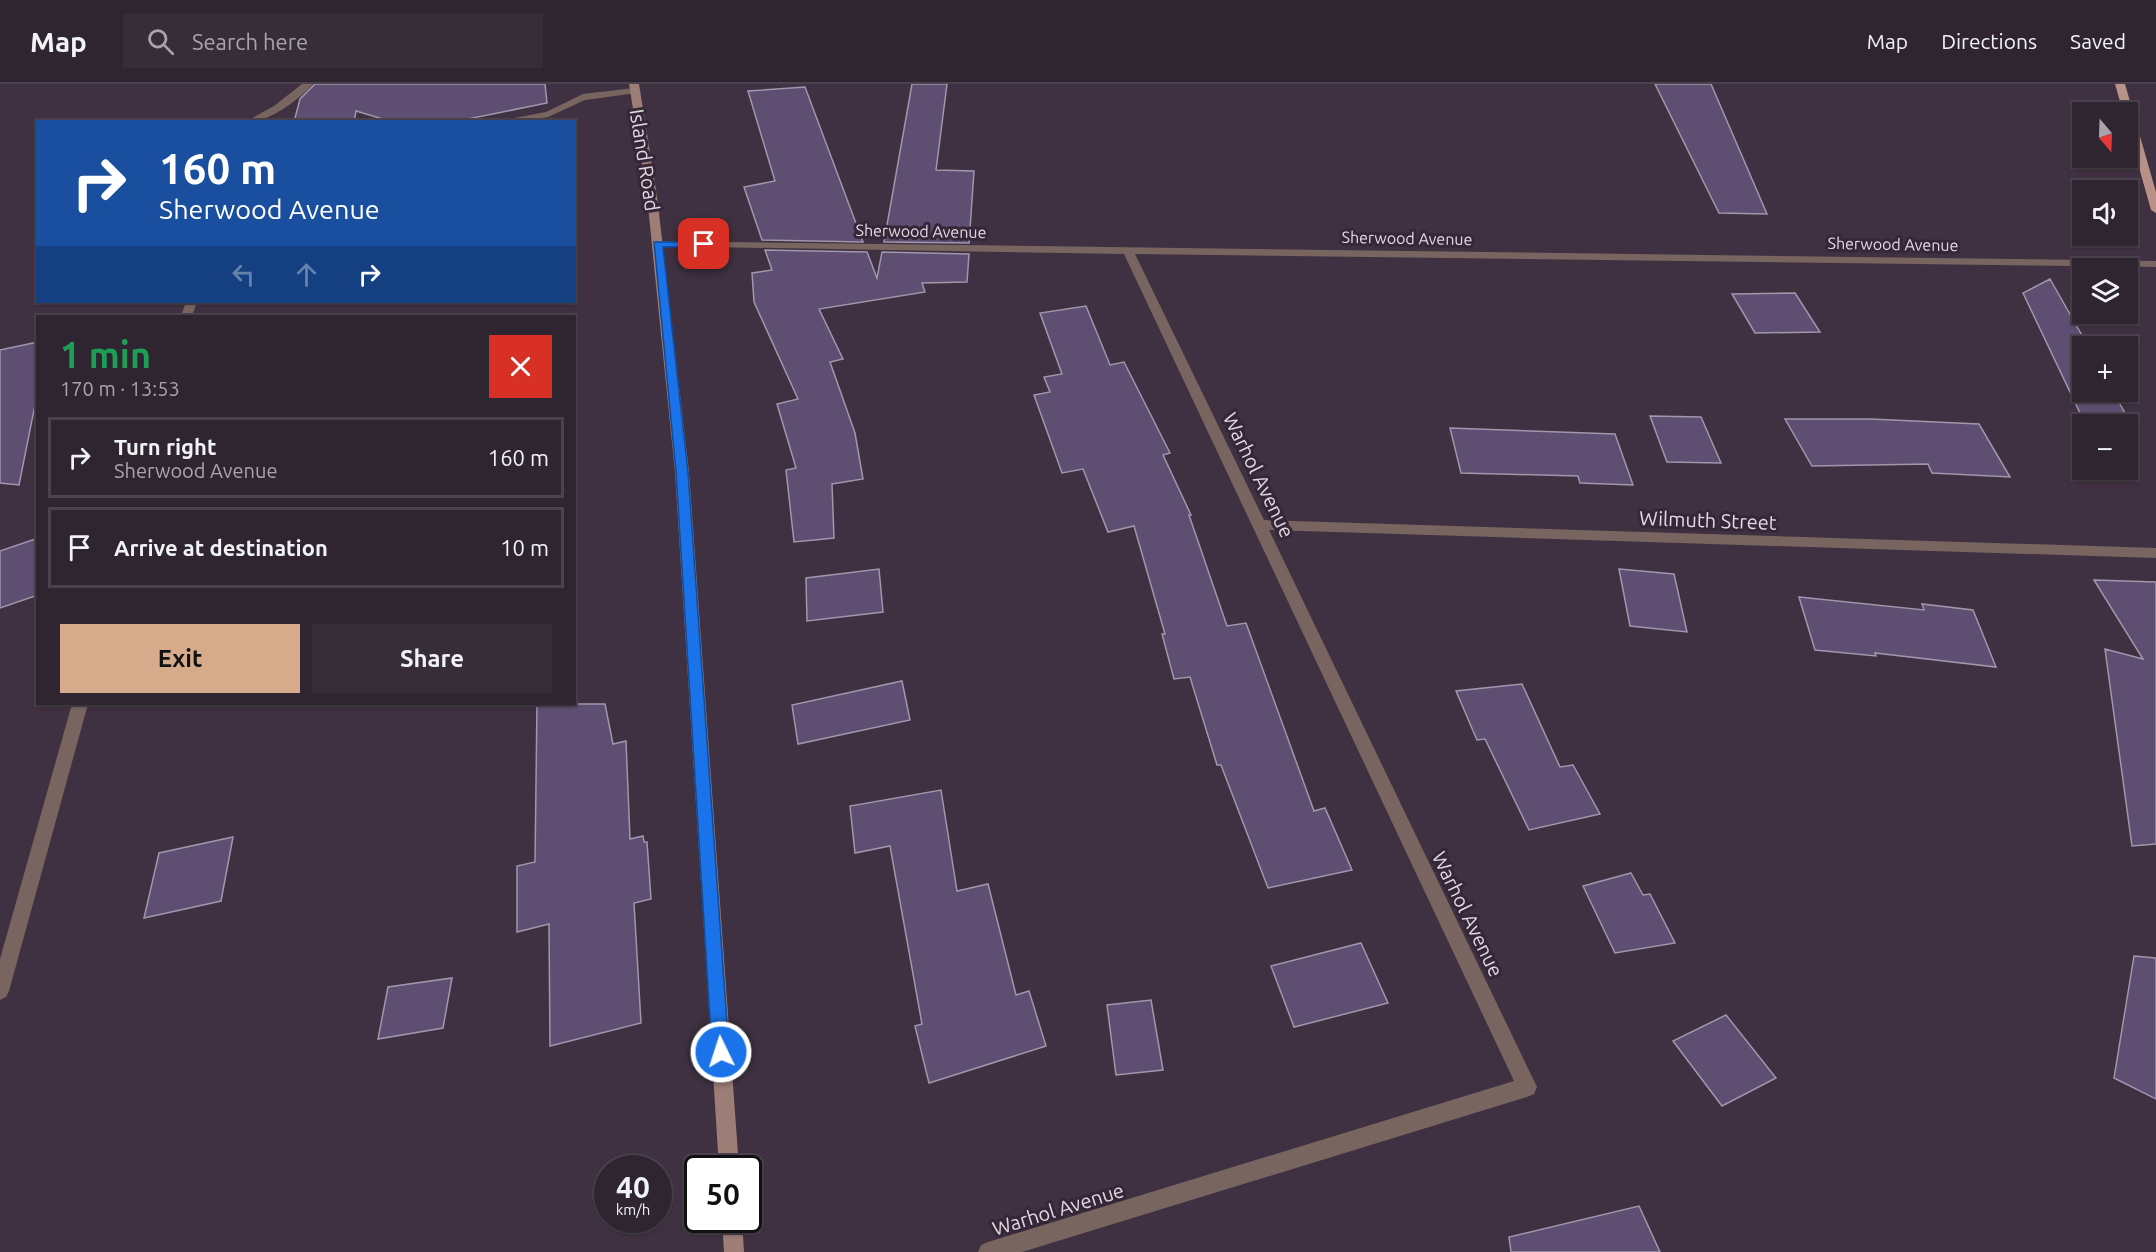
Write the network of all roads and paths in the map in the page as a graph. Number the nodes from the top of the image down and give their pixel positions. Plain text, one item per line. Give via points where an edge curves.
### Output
1 (308, 84) edge
2 (579, 84) edge
3 (2120, 84) edge
4 (634, 87) edge
5 (583, 97) junction
6 (253, 120) edge
7 (510, 120) edge
8 (2156, 210) edge
9 (657, 244) junction
10 (1128, 250) junction
11 (2156, 264) edge
12 (1259, 525) junction
13 (2156, 553) edge
14 (80, 705) edge
15 (0, 991) edge
16 (728, 1155) edge
17 (733, 1233) edge
18 (734, 1252) edge
19 (988, 1252) edge

1 - 6 street via 277,108
2 - 5 street
3 - 8 main road
4 - 5 street
4 - 9 main road, Island Road
5 - 7 street via 548,114
9 - 10 street, Sherwood Avenue
9 - 16 main road, Island Road via 682,472
10 - 11 street, Sherwood Avenue
10 - 12 street, Warhol Avenue
12 - 13 street, Wilmuth Street
12 - 19 street, Warhol Avenue via 1527,1087
14 - 15 street
17 - 18 main road

